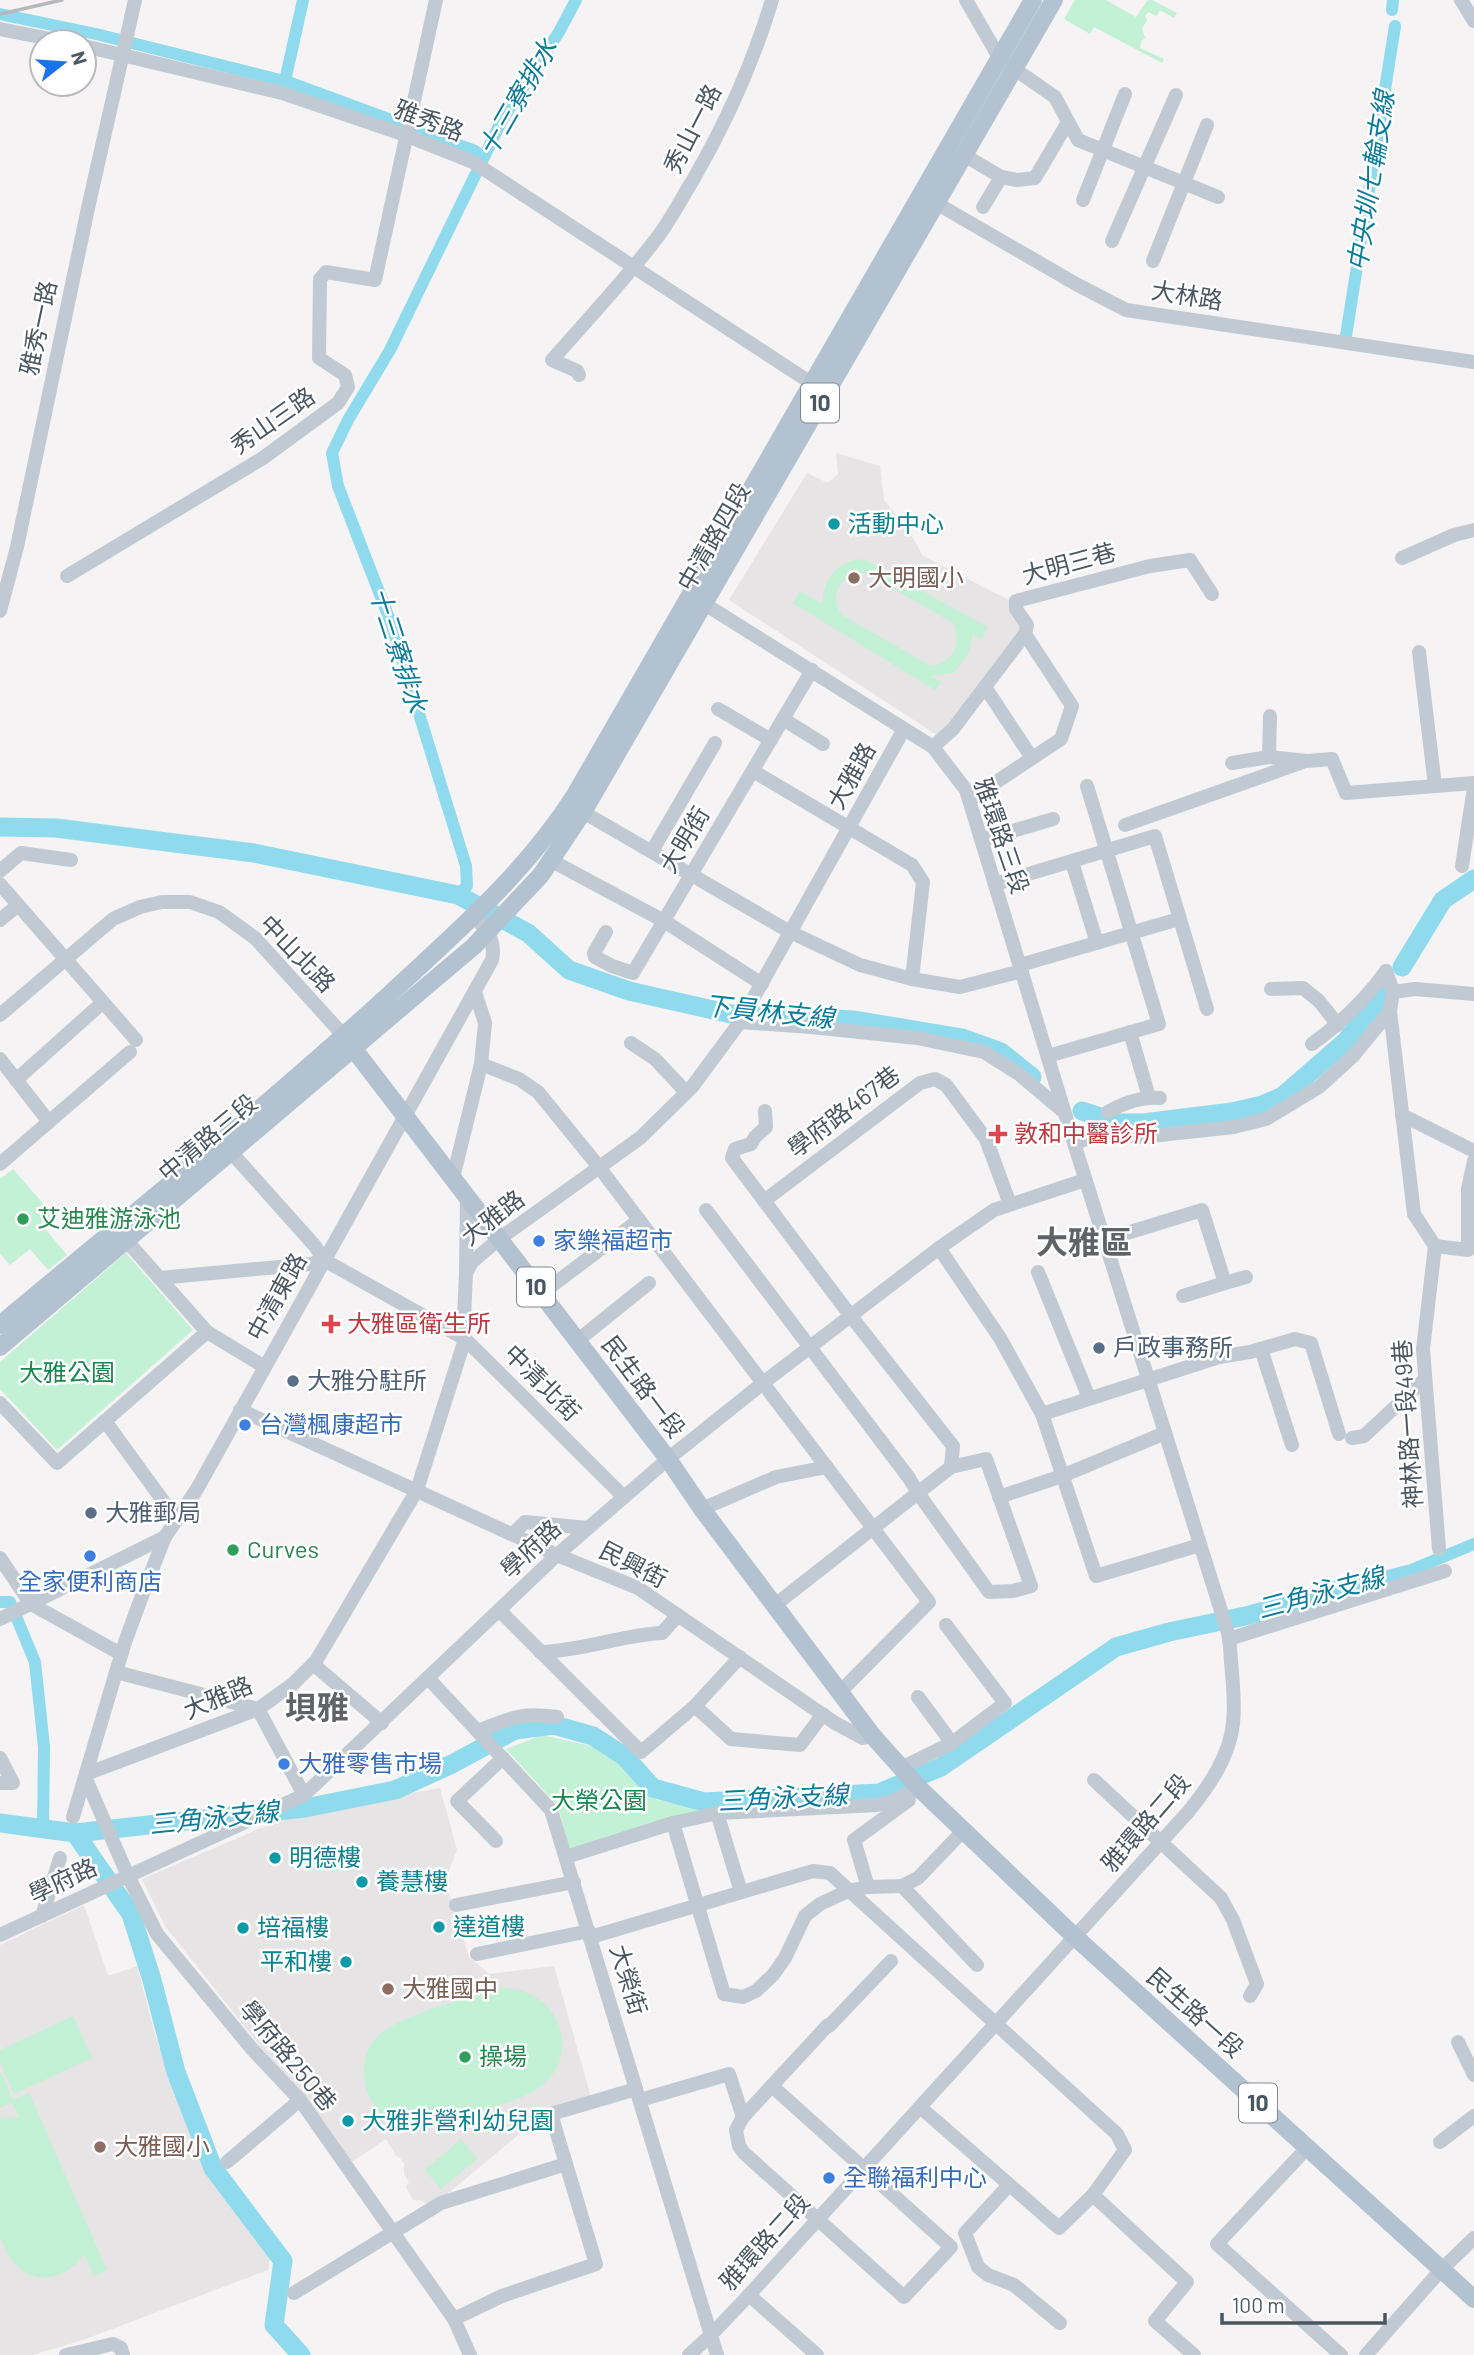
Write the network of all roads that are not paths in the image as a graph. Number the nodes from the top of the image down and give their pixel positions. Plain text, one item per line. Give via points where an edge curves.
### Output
1 (135, 0) edge
2 (436, 0) edge
3 (772, 0) edge
4 (966, 0) edge
5 (1033, 0) edge
6 (1054, 0) edge
7 (1461, 0) edge
8 (1474, 21) edge
9 (0, 29) edge
10 (28, 35) edge
11 (98, 49) edge
12 (124, 54) junction
13 (1007, 64) junction
14 (1125, 94) dead end
15 (1175, 95) dead end
16 (1068, 122) junction
17 (1207, 125) dead end
18 (405, 135) junction
19 (1103, 150) junction
20 (964, 155) junction
21 (1144, 167) junction
22 (1001, 177) junction
23 (1184, 183) junction
24 (1218, 197) dead end
25 (929, 199) junction
26 (1083, 200) dead end
27 (984, 207) dead end
28 (1112, 241) dead end
29 (1153, 261) dead end
30 (634, 268) junction
31 (1474, 362) edge
32 (579, 375) dead end
33 (819, 388) junction
34 (1474, 530) edge
35 (1402, 558) dead end
36 (67, 576) dead end
37 (1212, 594) dead end
38 (697, 599) junction
39 (0, 611) edge
40 (1025, 634) junction
41 (1419, 652) dead end
42 (812, 670) junction
43 (985, 687) junction
44 (718, 709) dead end
45 (1270, 716) dead end
46 (783, 719) junction
47 (905, 729) junction
48 (771, 740) junction
49 (715, 743) dead end
50 (823, 744) dead end
51 (933, 747) junction
52 (1269, 757) junction
53 (1032, 758) junction
54 (1307, 761) junction
55 (1231, 763) dead end
56 (753, 771) junction
57 (1474, 785) edge
58 (1087, 786) dead end
59 (1435, 786) junction
60 (969, 800) junction
61 (583, 812) junction
62 (1053, 819) dead end
63 (1125, 824) dead end
64 (849, 828) junction
65 (982, 840) junction
66 (652, 851) junction
67 (1107, 851) junction
68 (71, 860) dead end
69 (552, 861) junction
70 (1072, 862) junction
71 (1462, 866) dead end
72 (0, 871) edge
73 (692, 874) junction
74 (0, 884) edge
75 (995, 884) junction
76 (18, 905) junction
77 (481, 910) junction
78 (1179, 919) junction
79 (0, 920) edge
80 (664, 921) junction
81 (490, 927) junction
82 (606, 932) dead end
83 (790, 932) junction
84 (1132, 933) junction
85 (1097, 943) junction
86 (64, 961) junction
87 (1021, 968) junction
88 (912, 979) junction
89 (762, 984) junction
90 (1271, 989) dead end
91 (475, 992) junction
92 (1393, 992) junction
93 (1474, 994) edge
94 (102, 1003) junction
95 (1207, 1009) dead end
96 (1390, 1011) junction
97 (0, 1015) edge
98 (740, 1022) junction
99 (1338, 1025) junction
100 (1130, 1032) junction
101 (348, 1042) junction
102 (631, 1043) dead end
103 (1312, 1044) dead end
104 (0, 1059) edge
105 (1050, 1063) junction
106 (481, 1064) junction
107 (16, 1080) junction
108 (686, 1092) junction
109 (765, 1111) dead end
110 (1065, 1112) junction
111 (1108, 1112) dead end
112 (405, 1115) junction
113 (1402, 1115) junction
114 (49, 1122) junction
115 (1074, 1143) junction
116 (230, 1151) junction
117 (1474, 1151) edge
118 (1474, 1161) edge
119 (0, 1164) edge
120 (599, 1167) junction
121 (453, 1178) junction
122 (1085, 1180) junction
123 (467, 1196) junction
124 (764, 1201) junction
125 (1010, 1204) junction
126 (706, 1210) dead end
127 (639, 1220) junction
128 (499, 1239) junction
129 (126, 1240) junction
130 (1104, 1240) junction
131 (1435, 1246) junction
132 (939, 1248) junction
133 (324, 1260) junction
134 (1038, 1272) dead end
135 (466, 1273) junction
136 (1246, 1277) dead end
137 (159, 1278) junction
138 (649, 1283) dead end
139 (1225, 1283) junction
140 (541, 1294) junction
141 (1183, 1296) dead end
142 (850, 1315) junction
143 (0, 1325) edge
144 (207, 1332) junction
145 (465, 1339) junction
146 (577, 1341) junction
147 (809, 1347) junction
148 (0, 1348) edge
149 (1261, 1349) junction
150 (265, 1367) junction
151 (1148, 1378) junction
152 (1425, 1378) junction
153 (763, 1383) junction
154 (1089, 1398) junction
155 (0, 1404) edge
156 (240, 1410) junction
157 (1042, 1414) junction
158 (105, 1421) junction
159 (1165, 1433) junction
160 (1292, 1445) dead end
161 (668, 1459) junction
162 (827, 1467) junction
163 (951, 1467) junction
164 (1062, 1476) junction
165 (417, 1490) junction
166 (918, 1493) junction
167 (624, 1497) junction
168 (999, 1497) junction
169 (702, 1509) junction
170 (177, 1520) junction
171 (588, 1528) junction
172 (873, 1528) junction
173 (513, 1534) junction
174 (166, 1537) junction
175 (1200, 1545) junction
176 (1439, 1549) dead end
177 (557, 1555) junction
178 (0, 1558) edge
179 (1445, 1571) dead end
180 (31, 1604) junction
181 (775, 1605) junction
182 (499, 1610) junction
183 (678, 1615) junction
184 (0, 1619) edge
185 (946, 1625) dead end
186 (1228, 1636) junction
187 (540, 1652) junction
188 (121, 1654) junction
189 (740, 1657) junction
190 (313, 1664) junction
191 (116, 1672) junction
192 (428, 1678) junction
193 (840, 1692) junction
194 (918, 1696) dead end
195 (695, 1706) junction
196 (258, 1709) junction
197 (823, 1714) junction
198 (557, 1717) dead end
199 (382, 1723) junction
200 (479, 1733) junction
201 (873, 1735) junction
202 (952, 1743) junction
203 (501, 1756) junction
204 (0, 1758) edge
205 (901, 1768) junction
206 (86, 1777) junction
207 (1094, 1780) dead end
208 (0, 1783) edge
209 (920, 1789) junction
210 (304, 1795) junction
211 (717, 1813) junction
212 (73, 1818) dead end
213 (673, 1823) junction
214 (963, 1831) junction
215 (496, 1841) dead end
216 (1161, 1842) junction
217 (566, 1857) junction
218 (61, 1858) dead end
219 (117, 1881) junction
220 (574, 1882) junction
221 (902, 1886) junction
222 (868, 1887) junction
223 (848, 1891) junction
224 (741, 1892) junction
225 (456, 1905) dead end
226 (697, 1905) junction
227 (42, 1916) junction
228 (590, 1934) junction
229 (0, 1935) edge
230 (1074, 1936) junction
231 (477, 1954) dead end
232 (891, 1961) dead end
233 (977, 1965) dead end
234 (1250, 1996) dead end
235 (994, 2024) junction
236 (1458, 2042) dead end
237 (1474, 2075) edge
238 (772, 2086) junction
239 (638, 2095) junction
240 (300, 2100) junction
241 (920, 2107) junction
242 (1474, 2116) edge
243 (743, 2118) junction
244 (1440, 2142) dead end
245 (1307, 2148) junction
246 (227, 2162) dead end
247 (566, 2164) junction
248 (863, 2168) junction
249 (1009, 2185) junction
250 (1093, 2194) junction
251 (818, 2219) junction
252 (394, 2232) junction
253 (1474, 2238) edge
254 (1441, 2270) junction
255 (293, 2293) dead end
256 (749, 2295) junction
257 (1474, 2299) edge
258 (453, 2319) junction
259 (1060, 2323) dead end
260 (710, 2336) junction
261 (66, 2355) edge
262 (123, 2355) edge
263 (470, 2355) edge
264 (691, 2355) edge
265 (717, 2355) edge
266 (817, 2355) edge
267 (1194, 2355) edge
268 (1341, 2355) edge
269 (1366, 2355) edge

1 - 12 street, 雅秀一路
2 - 18 street, 秀山三路
3 - 30 street, 秀山一路 via 759,43 717,137 659,236
4 - 13 street
5 - 13 main road, 中清路四段 / 10
6 - 13 main road, 中清路四段 / 10
7 - 8 street
9 - 10 street
11 - 12 street, 雅秀路
12 - 18 street, 雅秀路 via 282,93
12 - 39 street, 雅秀一路
13 - 16 street via 1055,96
13 - 20 main road, 中清路四段 / 10
13 - 25 main road, 中清路四段 / 10
14 - 19 street
15 - 21 street
16 - 19 street via 1078,140
16 - 22 street via 1035,178
17 - 23 street
18 - 30 street, 雅秀路 via 502,178
18 - 36 street, 秀山三路 via 376,280 326,272 320,279 319,358 345,374 348,387 338,403 263,458
19 - 21 street
19 - 26 street
20 - 22 street
20 - 25 main road, 中清路四段 / 10
21 - 23 street
21 - 28 street
22 - 27 street
23 - 24 street
23 - 29 street
25 - 31 street, 大林路 via 1126,310
25 - 33 main road, 中清路四段 / 10
30 - 32 street, 秀山一路 via 552,360
30 - 33 street, 雅秀路
33 - 38 main road, 中清路四段 / 10
34 - 35 street
37 - 40 street, 大明三巷 via 1190,560 1150,566 1016,601 1027,625
38 - 42 street, 雅環路三段
38 - 61 main road, 中清路四段 / 10
38 - 77 main road, 中清路四段 / 10 via 551,832
40 - 43 street
40 - 53 street via 1072,706 1061,739
41 - 59 street
42 - 46 street, 大明街
42 - 47 street, 雅環路三段
43 - 51 street
43 - 53 street
44 - 48 street
45 - 52 street
46 - 48 street, 大明街
46 - 50 street
47 - 51 street, 雅環路三段
47 - 64 street, 大雅路
48 - 56 street, 大明街
49 - 66 street
51 - 60 street, 雅環路三段
52 - 54 street
52 - 55 street
53 - 60 street
54 - 59 street via 1332,759 1346,793
54 - 63 street
56 - 64 street
56 - 73 street, 大明街
57 - 59 street
57 - 71 street
58 - 67 street
60 - 65 street, 雅環路三段
61 - 66 street
61 - 69 main road, 中清路四段 / 10
62 - 65 street
64 - 83 street, 大雅路
64 - 88 street via 912,865 923,882
65 - 75 street, 雅環路三段
66 - 73 street
67 - 70 street
67 - 78 street via 1155,836
67 - 84 street
68 - 72 street via 21,853
69 - 80 street
69 - 81 main road, 中清路四段 / 10
70 - 75 street
70 - 85 street
73 - 80 street, 大明街
73 - 83 street
74 - 76 street
75 - 87 street, 雅環路三段
76 - 79 street
76 - 86 street
77 - 81 street
77 - 101 main road, 中清路四段 / 10
78 - 84 street
78 - 95 street
80 - 82 street, 大明街 via 633,973 595,957
80 - 89 street
81 - 91 street, 中清東路 via 492,960
81 - 101 main road, 中清路四段 / 10 via 474,946
83 - 88 street via 860,965
83 - 89 street, 大雅路
84 - 85 street
84 - 100 street via 1159,1024
85 - 87 street
86 - 94 street
86 - 97 street, 中山北路
86 - 101 street, 中山北路 via 113,919 162,902 190,902 219,912 255,938
87 - 88 street via 960,987
87 - 105 street, 雅環路三段
89 - 98 street, 大雅路
90 - 99 street via 1303,988
91 - 106 street via 485,1023
91 - 112 street, 中清東路
92 - 93 street via 1415,989
92 - 96 street
92 - 99 street via 1385,971
94 - 107 street
94 - 114 street via 133,1046
96 - 113 street
96 - 115 street via 1353,1056 1319,1087 1266,1119 1141,1137 1106,1133
98 - 108 street, 大雅路
98 - 110 street via 917,1038 984,1052
99 - 103 street
100 - 105 street
100 - 111 street via 1154,1097
101 - 112 main road, 民生路一段 / 10
101 - 116 main road, 中清路三段
101 - 143 main road, 中清路三段
102 - 108 street via 655,1059
104 - 107 street
105 - 110 street, 雅環路三段
106 - 120 street via 538,1092
106 - 121 street
107 - 114 street
108 - 120 street, 大雅路 via 640,1138
109 - 124 street via 766,1128 751,1144 735,1149 732,1158
110 - 115 street, 雅環路三段
112 - 121 main road, 民生路一段 / 10
112 - 133 street, 中清東路
113 - 117 street
113 - 131 street via 1413,1214
114 - 119 street
115 - 122 street, 雅環路三段
116 - 129 main road, 中清路三段
116 - 133 street, 中清北街
118 - 131 street via 1468,1189 1468,1250
120 - 127 street
120 - 128 street, 大雅路
121 - 123 main road, 民生路一段 / 10
122 - 125 street, 學府路
122 - 130 street, 雅環路二段
123 - 128 main road, 民生路一段 / 10
123 - 135 street
124 - 125 street, 學府路467巷 via 920,1083 935,1079 946,1085 986,1139
124 - 142 street
125 - 132 street, 學府路
126 - 147 street
127 - 140 street
127 - 153 street
128 - 135 street, 大雅路
128 - 140 main road, 民生路一段 / 10
129 - 137 street
129 - 148 main road, 中清路三段
130 - 139 street via 1202,1210
130 - 151 street, 雅環路二段
131 - 152 street, 神林路一段49巷 via 1423,1349
132 - 142 street, 學府路
132 - 157 street via 1000,1338
133 - 137 street
133 - 145 street, 中清北街
133 - 150 street, 中清東路
134 - 154 street
135 - 145 street, 大雅路
136 - 139 street
137 - 144 street
138 - 146 street
139 - 141 street
140 - 146 main road, 民生路一段 / 10
142 - 147 street, 學府路
142 - 163 street via 953,1446
144 - 150 street
144 - 158 street
145 - 165 street, 大雅路
145 - 167 street, 中清北街
146 - 161 main road, 民生路一段 / 10
147 - 153 street, 學府路
147 - 166 street
149 - 151 street
149 - 152 street via 1295,1339 1311,1343 1346,1436 1364,1436
149 - 160 street
150 - 156 street, 中清東路
151 - 154 street
151 - 159 street, 雅環路二段
152 - 176 street, 神林路一段49巷
153 - 161 street, 學府路
153 - 162 street
154 - 157 street
155 - 158 street via 57,1463
156 - 165 street, 民興街
156 - 170 street, 中清東路
157 - 164 street
158 - 170 street
159 - 164 street
159 - 175 street, 雅環路二段
161 - 167 street, 學府路
161 - 169 main road, 民生路一段 / 10
162 - 169 street via 776,1477
162 - 172 street
163 - 166 street
163 - 168 street via 986,1459
164 - 168 street
164 - 175 street via 1096,1576
165 - 173 street, 民興街
165 - 190 street, 大雅路
166 - 168 street via 989,1591 1013,1591 1031,1586
166 - 172 street
167 - 171 street, 學府路
169 - 181 main road, 民生路一段 / 10
170 - 174 street, 中清東路
171 - 173 street via 526,1522
171 - 177 street, 學府路
172 - 181 street
172 - 193 street via 929,1602
173 - 177 street, 民興街
174 - 180 street
174 - 188 street, 中清東路
175 - 186 street, 雅環路二段
177 - 182 street, 學府路
177 - 183 street, 民興街 via 638,1588
178 - 180 street
179 - 186 street
180 - 184 street
180 - 188 street
181 - 193 main road, 民生路一段 / 10
182 - 187 street
182 - 192 street, 學府路
183 - 187 street via 662,1633
183 - 189 street, 民興街
185 - 202 street via 1005,1703
186 - 216 street, 雅環路二段 via 1233,1723 1225,1752 1211,1783
187 - 195 street via 641,1752
188 - 191 street, 中清東路
189 - 195 street
189 - 197 street, 民興街
190 - 196 street, 大雅路
190 - 199 street
191 - 196 street
191 - 206 street, 中清東路
192 - 199 street, 學府路
192 - 200 street, 大榮街
193 - 201 main road, 民生路一段 / 10
194 - 202 street
195 - 197 street via 731,1739 800,1745
196 - 206 street, 大雅路
196 - 210 street
197 - 201 street, 民興街 via 863,1738
198 - 200 street via 530,1713
199 - 210 street, 學府路
200 - 203 street, 大榮街
201 - 205 main road, 民生路一段 / 10
202 - 205 street
203 - 215 street via 457,1801
203 - 217 street, 大榮街 via 551,1810
204 - 208 street via 13,1783
205 - 209 main road, 10
206 - 212 street, 中清東路
206 - 219 street, 學府路250巷 via 108,1830
207 - 216 street
209 - 211 street via 877,1805
209 - 214 main road, 民生路一段 / 10
209 - 222 street via 854,1840
210 - 219 street, 學府路
211 - 213 street
211 - 224 street
213 - 217 street
213 - 226 street
214 - 221 street via 918,1878
214 - 230 main road, 民生路一段 / 10
216 - 230 street, 雅環路二段
216 - 234 street via 1221,1898 1258,1984
217 - 220 street, 大榮街
218 - 227 street
219 - 227 street, 學府路
219 - 240 street, 學府路250巷 via 252,2049
220 - 225 street
220 - 228 street, 大榮街
221 - 222 street
221 - 233 street
222 - 223 street
223 - 224 street via 830,1873 813,1871
223 - 226 street via 804,1916 773,1975 743,1997 724,1994
223 - 235 street
224 - 226 street
226 - 228 street
227 - 229 street, 學府路
228 - 231 street
228 - 239 street, 大榮街
230 - 235 street, 雅環路二段
230 - 245 main road, 民生路一段 / 10
232 - 238 street
235 - 241 street, 雅環路二段
235 - 250 street via 1117,2134 1125,2150
236 - 237 street
238 - 243 street
238 - 248 street
239 - 243 street via 729,2074
239 - 247 street via 551,2114
239 - 260 street, 大榮街
240 - 246 street
240 - 252 street, 學府路250巷
241 - 248 street, 雅環路二段
241 - 249 street
242 - 244 street
243 - 251 street via 736,2130 744,2153
245 - 254 main road, 民生路一段 / 10
245 - 268 street via 1217,2244
247 - 252 street via 441,2203
247 - 258 street via 596,2264 502,2296
248 - 251 street, 雅環路二段
248 - 251 street via 951,2247 904,2297
249 - 250 street via 1059,2228
249 - 259 street via 965,2234 978,2267 1014,2285
250 - 267 street via 1187,2282 1155,2321
251 - 256 street, 雅環路二段
252 - 255 street
252 - 258 street, 學府路250巷
253 - 254 street
254 - 257 main road, 10
254 - 269 street
256 - 260 street, 雅環路二段
256 - 266 street
258 - 263 street, 學府路250巷
260 - 264 street, 雅環路二段
260 - 265 street, 大榮街
261 - 262 street via 113,2344

